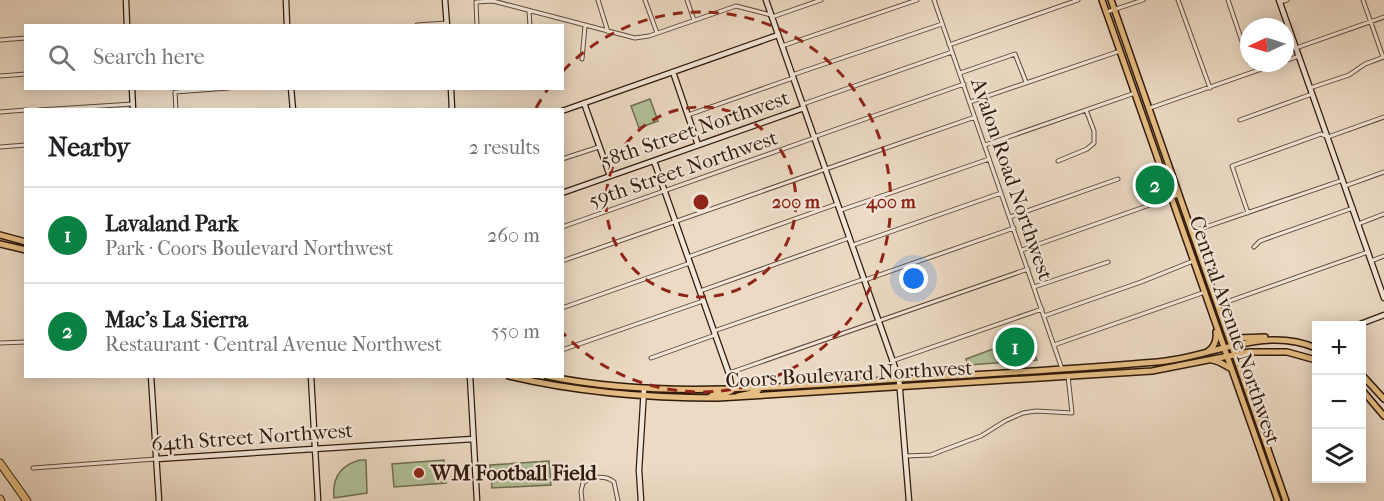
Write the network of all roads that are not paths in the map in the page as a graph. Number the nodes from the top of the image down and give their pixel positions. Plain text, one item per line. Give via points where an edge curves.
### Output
1 (126, 0) edge
2 (286, 0) edge
3 (445, 0) edge
4 (598, 0) edge
5 (645, 0) edge
6 (687, 0) edge
7 (735, 0) edge
8 (766, 0) edge
9 (821, 0) edge
10 (917, 0) edge
11 (934, 0) edge
12 (1078, 0) edge
13 (1102, 0) edge
14 (1111, 0) edge
15 (1143, 0) edge
16 (1178, 0) edge
17 (1228, 0) edge
18 (1287, 0) edge
19 (1363, 0) edge
20 (476, 1) edge
21 (1280, 1) edge
22 (736, 6) junction
23 (1114, 9) junction
24 (529, 11) junction
25 (1107, 12) junction
26 (772, 16) junction
27 (1384, 17) edge
28 (694, 20) junction
29 (1371, 22) junction
30 (128, 24) edge
31 (287, 24) edge
32 (447, 24) edge
33 (477, 24) edge
34 (530, 24) edge
35 (942, 24) junction
36 (585, 26) junction
37 (608, 32) junction
38 (657, 33) junction
39 (778, 35) junction
40 (1240, 35) edge
41 (24, 38) edge
42 (0, 40) edge
43 (950, 45) junction
44 (782, 46) junction
45 (1296, 48) junction
46 (1120, 51) junction
47 (952, 52) junction
48 (1299, 56) junction
49 (1384, 57) edge
50 (1294, 58) edge
51 (582, 59) dead end
52 (673, 72) junction
53 (1253, 72) edge
54 (24, 74) edge
55 (960, 74) junction
56 (0, 76) edge
57 (793, 77) junction
58 (1026, 82) junction
59 (964, 84) junction
60 (1210, 88) junction
61 (1310, 88) junction
62 (132, 90) edge
63 (202, 90) edge
64 (291, 90) edge
65 (451, 90) edge
66 (1135, 93) junction
67 (1313, 94) junction
68 (970, 102) junction
69 (584, 103) junction
70 (803, 106) junction
71 (133, 107) edge
72 (102, 108) edge
73 (176, 108) edge
74 (293, 108) edge
75 (452, 108) edge
76 (1148, 109) junction
77 (24, 110) edge
78 (564, 110) edge
79 (1086, 110) junction
80 (0, 112) edge
81 (687, 115) junction
82 (975, 117) junction
83 (1384, 117) edge
84 (1240, 120) dead end
85 (814, 137) junction
86 (1328, 137) junction
87 (698, 145) junction
88 (985, 145) junction
89 (24, 146) edge
90 (0, 147) edge
91 (599, 147) junction
92 (564, 158) edge
93 (989, 159) junction
94 (654, 161) junction
95 (1058, 161) dead end
96 (825, 169) junction
97 (1384, 172) edge
98 (610, 176) junction
99 (1118, 179) dead end
100 (1344, 183) junction
101 (665, 191) junction
102 (564, 192) edge
103 (1001, 193) junction
104 (1179, 195) junction
105 (1171, 197) junction
106 (837, 204) junction
107 (1353, 208) junction
108 (840, 211) junction
109 (1248, 213) junction
110 (1384, 214) edge
111 (1010, 217) junction
112 (676, 222) junction
113 (1358, 224) junction
114 (564, 226) edge
115 (1014, 228) junction
116 (1191, 232) junction
117 (1, 235) edge
118 (849, 238) junction
119 (24, 241) edge
120 (0, 244) edge
121 (852, 245) junction
122 (1254, 247) dead end
123 (24, 250) edge
124 (1022, 250) junction
125 (1368, 252) junction
126 (1384, 256) edge
127 (688, 257) junction
128 (564, 260) edge
129 (1193, 261) junction
130 (1371, 261) junction
131 (1108, 262) dead end
132 (690, 263) junction
133 (1028, 269) junction
134 (864, 280) junction
135 (1034, 287) junction
136 (700, 291) junction
137 (1205, 292) junction
138 (1384, 298) edge
139 (703, 301) junction
140 (1218, 305) junction
141 (564, 307) edge
142 (1042, 309) junction
143 (1384, 315) edge
144 (1044, 316) junction
145 (878, 321) junction
146 (1215, 321) junction
147 (1366, 322) edge
148 (1227, 331) junction
149 (714, 333) junction
150 (1278, 339) junction
151 (24, 342) edge
152 (0, 343) edge
153 (1054, 345) junction
154 (1232, 346) junction
155 (1312, 346) edge
156 (1224, 348) junction
157 (564, 349) edge
158 (1203, 354) junction
159 (1235, 354) junction
160 (1227, 356) junction
161 (651, 358) dead end
162 (1312, 358) edge
163 (1210, 360) junction
164 (892, 361) junction
165 (1169, 361) junction
166 (1093, 367) junction
167 (1062, 369) junction
168 (1169, 369) junction
169 (1231, 369) junction
170 (729, 374) junction
171 (1068, 376) junction
172 (151, 378) edge
173 (311, 378) edge
174 (470, 378) edge
175 (518, 378) edge
176 (558, 378) edge
177 (1034, 378) junction
178 (898, 379) junction
179 (1366, 379) edge
180 (535, 382) junction
181 (601, 385) junction
182 (899, 387) junction
183 (574, 388) junction
184 (644, 388) junction
185 (760, 388) junction
186 (732, 390) junction
187 (1366, 395) edge
188 (644, 396) junction
189 (709, 398) junction
190 (735, 398) junction
191 (1384, 399) edge
192 (1384, 416) edge
193 (473, 439) junction
194 (316, 449) junction
195 (904, 456) junction
196 (156, 459) junction
197 (0, 463) edge
198 (33, 468) dead end
199 (27, 501) edge
200 (159, 501) edge
201 (318, 501) edge
202 (477, 501) edge
203 (582, 501) edge
204 (618, 501) edge
205 (641, 501) edge
206 (909, 501) edge
207 (1278, 501) edge
208 (1286, 501) edge

1 - 30 street
2 - 31 street
3 - 32 street
4 - 37 street
5 - 38 street
6 - 28 street
7 - 22 street
8 - 26 street
9 - 26 street
10 - 44 street
11 - 35 street, Avalon Road Northwest
12 - 43 street
13 - 25 main road, Central Avenue Northwest
14 - 23 main road
15 - 23 street
16 - 60 street
17 - 40 street
18 - 21 street
19 - 29 street
20 - 24 street
20 - 33 street
21 - 45 street
22 - 26 street
22 - 28 street
23 - 25 street
23 - 76 main road
24 - 34 street
24 - 36 street
25 - 46 main road, Central Avenue Northwest
26 - 39 street
27 - 29 street
28 - 38 street
29 - 45 street
29 - 49 street
35 - 43 street, Avalon Road Northwest
35 - 57 street
36 - 37 street
36 - 51 street
37 - 38 street via 635,38
39 - 44 street
39 - 52 street
41 - 42 street
43 - 47 street, Avalon Road Northwest
44 - 57 street
45 - 48 street
46 - 58 street
46 - 66 main road, Central Avenue Northwest
47 - 55 street, Avalon Road Northwest
47 - 70 street, 58th Street Northwest
48 - 50 street
48 - 61 street
49 - 61 street via 1349,75
52 - 69 street
52 - 81 street
53 - 60 street
54 - 56 street
55 - 58 street via 1015,54
55 - 59 street, Avalon Road Northwest
57 - 70 street
57 - 81 street
58 - 68 street
59 - 68 street, Avalon Road Northwest
59 - 85 street, 59th Street Northwest
60 - 76 street
61 - 67 street
62 - 71 street
63 - 73 street via 175,92
64 - 74 street
65 - 75 street
66 - 79 street
66 - 105 main road, Central Avenue Northwest
67 - 84 street
67 - 86 street
68 - 82 street, Avalon Road Northwest
69 - 78 street
69 - 91 street
70 - 85 street
70 - 87 street, 58th Street Northwest
71 - 72 street
76 - 104 main road
77 - 80 street
79 - 88 street
79 - 95 street via 1094,142 1088,149
81 - 87 street
82 - 88 street, Avalon Road Northwest
82 - 96 street
83 - 86 street
85 - 96 street
85 - 101 street, 59th Street Northwest
86 - 100 street
86 - 109 street via 1321,134 1232,166
87 - 94 street, 58th Street Northwest
88 - 93 street, Avalon Road Northwest
89 - 90 street
91 - 92 street
91 - 98 street
93 - 103 street, Avalon Road Northwest
93 - 108 street
94 - 98 street, 58th Street Northwest
94 - 101 street
96 - 106 street
96 - 112 street
97 - 100 street
98 - 102 street, 58th Street Northwest
99 - 111 street
100 - 107 street
100 - 109 street
101 - 112 street
101 - 114 street, 59th Street Northwest
103 - 111 street, Avalon Road Northwest
103 - 121 street
104 - 105 street
104 - 116 main road
105 - 124 street
105 - 129 main road, Central Avenue Northwest
106 - 108 street
106 - 127 street
107 - 113 street
107 - 122 street via 1260,241
108 - 118 street
109 - 116 street
110 - 113 street
111 - 115 street, Avalon Road Northwest
112 - 127 street
112 - 128 street
113 - 125 street
115 - 124 street, Avalon Road Northwest
115 - 134 street
116 - 140 main road
117 - 119 main road
118 - 121 street
118 - 136 street
120 - 123 main road
121 - 134 street
124 - 133 street, Avalon Road Northwest
125 - 130 street
125 - 140 street
126 - 130 street
127 - 132 street
129 - 137 main road, Central Avenue Northwest
129 - 144 street
130 - 138 street
131 - 135 street
132 - 136 street
132 - 141 street
133 - 135 street, Avalon Road Northwest
133 - 145 street
134 - 145 street
134 - 149 street
135 - 142 street, Avalon Road Northwest
136 - 139 street
137 - 146 main road, Central Avenue Northwest
137 - 153 street
139 - 149 street
139 - 157 street
140 - 148 main road
142 - 144 street, Avalon Road Northwest
142 - 164 street
143 - 147 street
144 - 153 street, Avalon Road Northwest
145 - 164 street
145 - 170 street
146 - 156 main road, Central Avenue Northwest
146 - 158 main road via 1215,343
148 - 150 main road via 1237,338
148 - 154 main road
149 - 161 street
149 - 170 street
150 - 154 main road, Coors Boulevard Northwest
150 - 155 main road
151 - 152 street
153 - 167 street, Avalon Road Northwest
154 - 156 main road, Coors Boulevard Northwest
154 - 159 main road
156 - 158 main road, Coors Boulevard Northwest
156 - 160 main road, Central Avenue Northwest
158 - 165 main road, Coors Boulevard Northwest
159 - 160 main road, Coors Boulevard Northwest
159 - 162 main road, Coors Boulevard Northwest via 1278,351
159 - 208 main road
160 - 163 main road, Coors Boulevard Northwest
160 - 169 main road, Central Avenue Northwest
163 - 168 main road, Coors Boulevard Northwest
163 - 169 main road
164 - 178 street
165 - 166 main road, Coors Boulevard Northwest
165 - 168 main road
166 - 167 main road, Coors Boulevard Northwest
166 - 171 main road
167 - 177 main road
167 - 178 main road, Coors Boulevard Northwest
168 - 171 main road, Coors Boulevard Northwest
169 - 207 main road, Central Avenue Northwest
170 - 186 street
171 - 177 main road, Coors Boulevard Northwest
171 - 195 street via 1072,413 1029,412 931,455
172 - 196 street
173 - 194 street
174 - 193 street
175 - 180 main road, Coors Boulevard Northwest
176 - 180 main road
176 - 181 main road, Coors Boulevard Northwest
177 - 182 main road, Coors Boulevard Northwest
178 - 182 street
178 - 185 main road, Coors Boulevard Northwest
179 - 191 main road
180 - 183 main road, Coors Boulevard Northwest
181 - 183 main road
181 - 184 main road, Coors Boulevard Northwest
182 - 190 main road, Coors Boulevard Northwest
182 - 195 street
183 - 188 main road, Coors Boulevard Northwest
184 - 186 main road, Coors Boulevard Northwest
184 - 188 street
185 - 186 main road, Coors Boulevard Northwest
185 - 190 main road
186 - 189 main road
187 - 192 main road
188 - 189 main road, Coors Boulevard Northwest
188 - 205 street
189 - 190 main road, Coors Boulevard Northwest
193 - 194 street, 64th Street Northwest
193 - 202 street
194 - 196 street, 64th Street Northwest
194 - 201 street
195 - 206 street
196 - 198 street, 64th Street Northwest
196 - 200 street
197 - 199 highway
203 - 204 street via 583,483 599,478 614,482

